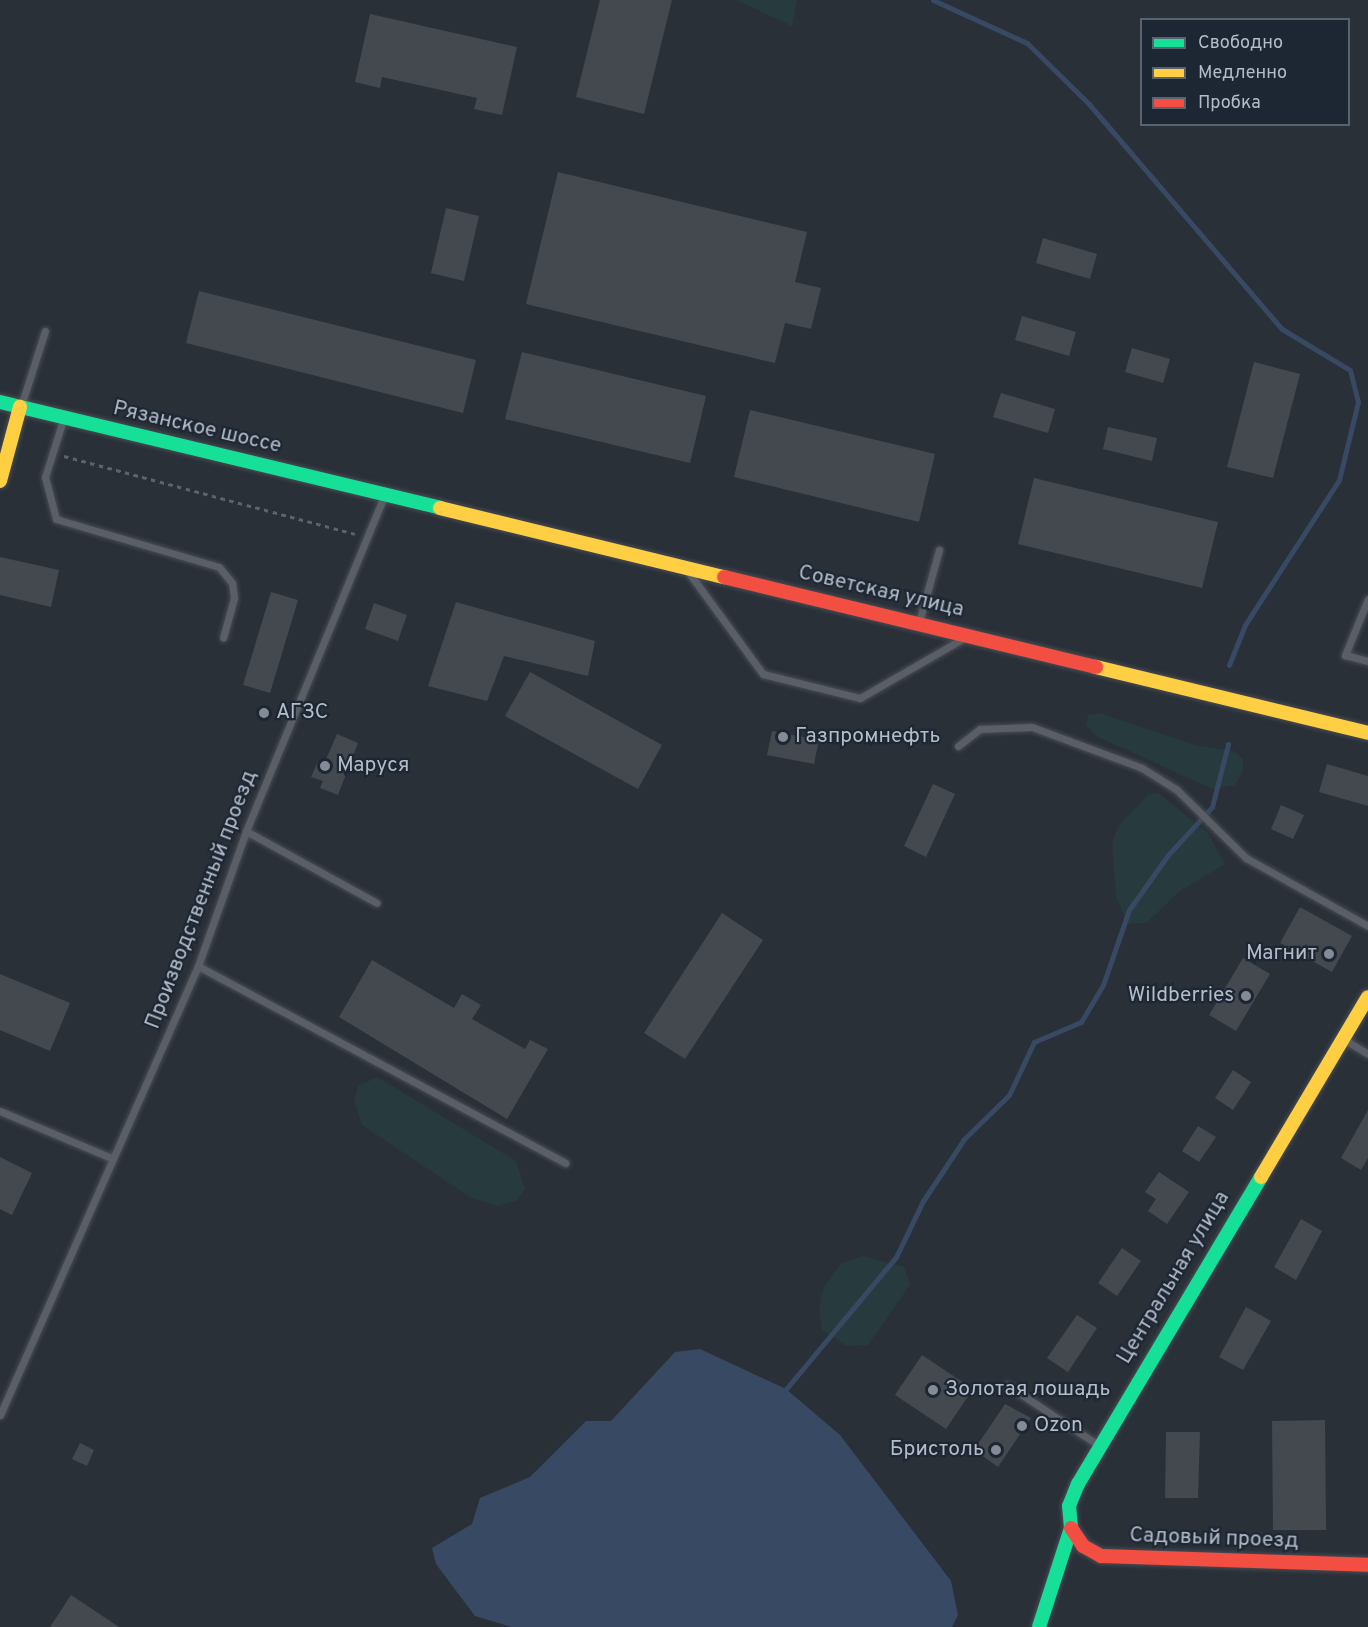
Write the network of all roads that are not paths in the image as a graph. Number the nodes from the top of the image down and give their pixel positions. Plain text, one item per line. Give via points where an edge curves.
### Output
1 (45, 332) dead end
2 (0, 402) edge
3 (20, 407) junction
4 (64, 417) junction
5 (0, 482) edge
6 (384, 494) junction
7 (939, 550) dead end
8 (686, 568) junction
9 (1368, 599) edge
10 (919, 622) junction
11 (971, 634) junction
12 (222, 638) dead end
13 (1368, 661) edge
14 (1368, 733) edge
15 (958, 747) dead end
16 (246, 831) junction
17 (377, 903) dead end
18 (1368, 926) edge
19 (198, 966) junction
20 (1368, 997) edge
21 (1343, 1038) junction
22 (1368, 1053) edge
23 (0, 1111) edge
24 (111, 1158) junction
25 (566, 1163) dead end
26 (1007, 1385) dead end
27 (0, 1415) edge
28 (1100, 1446) junction
29 (1071, 1528) junction
30 (1368, 1565) edge
31 (1039, 1627) edge

1 - 3 lane
2 - 3 main road, Рязанское шоссе
3 - 4 main road, Рязанское шоссе
3 - 5 main road
4 - 6 main road, Рязанское шоссе
4 - 12 lane via 45,477 56,519 219,567 232,583 234,598
6 - 8 main road, Советская улица
6 - 16 lane, Производственный проезд
7 - 10 lane
8 - 10 main road, Советская улица
8 - 11 lane via 764,674 860,698
9 - 13 lane via 1345,655
10 - 11 main road, Советская улица
11 - 14 main road, Советская улица
15 - 18 lane via 980,729 1032,727 1131,764 1176,789 1246,858
16 - 17 lane
16 - 19 lane, Производственный проезд
19 - 24 lane, Производственный проезд
19 - 25 lane
20 - 21 main road, Центральная улица
21 - 22 lane
21 - 28 main road, Центральная улица
23 - 24 lane
24 - 27 lane, Производственный проезд
26 - 28 lane
28 - 29 main road, Центральная улица via 1069,1506
29 - 30 main road, Садовый проезд via 1083,1546 1101,1556
29 - 31 main road, Центральная улица

